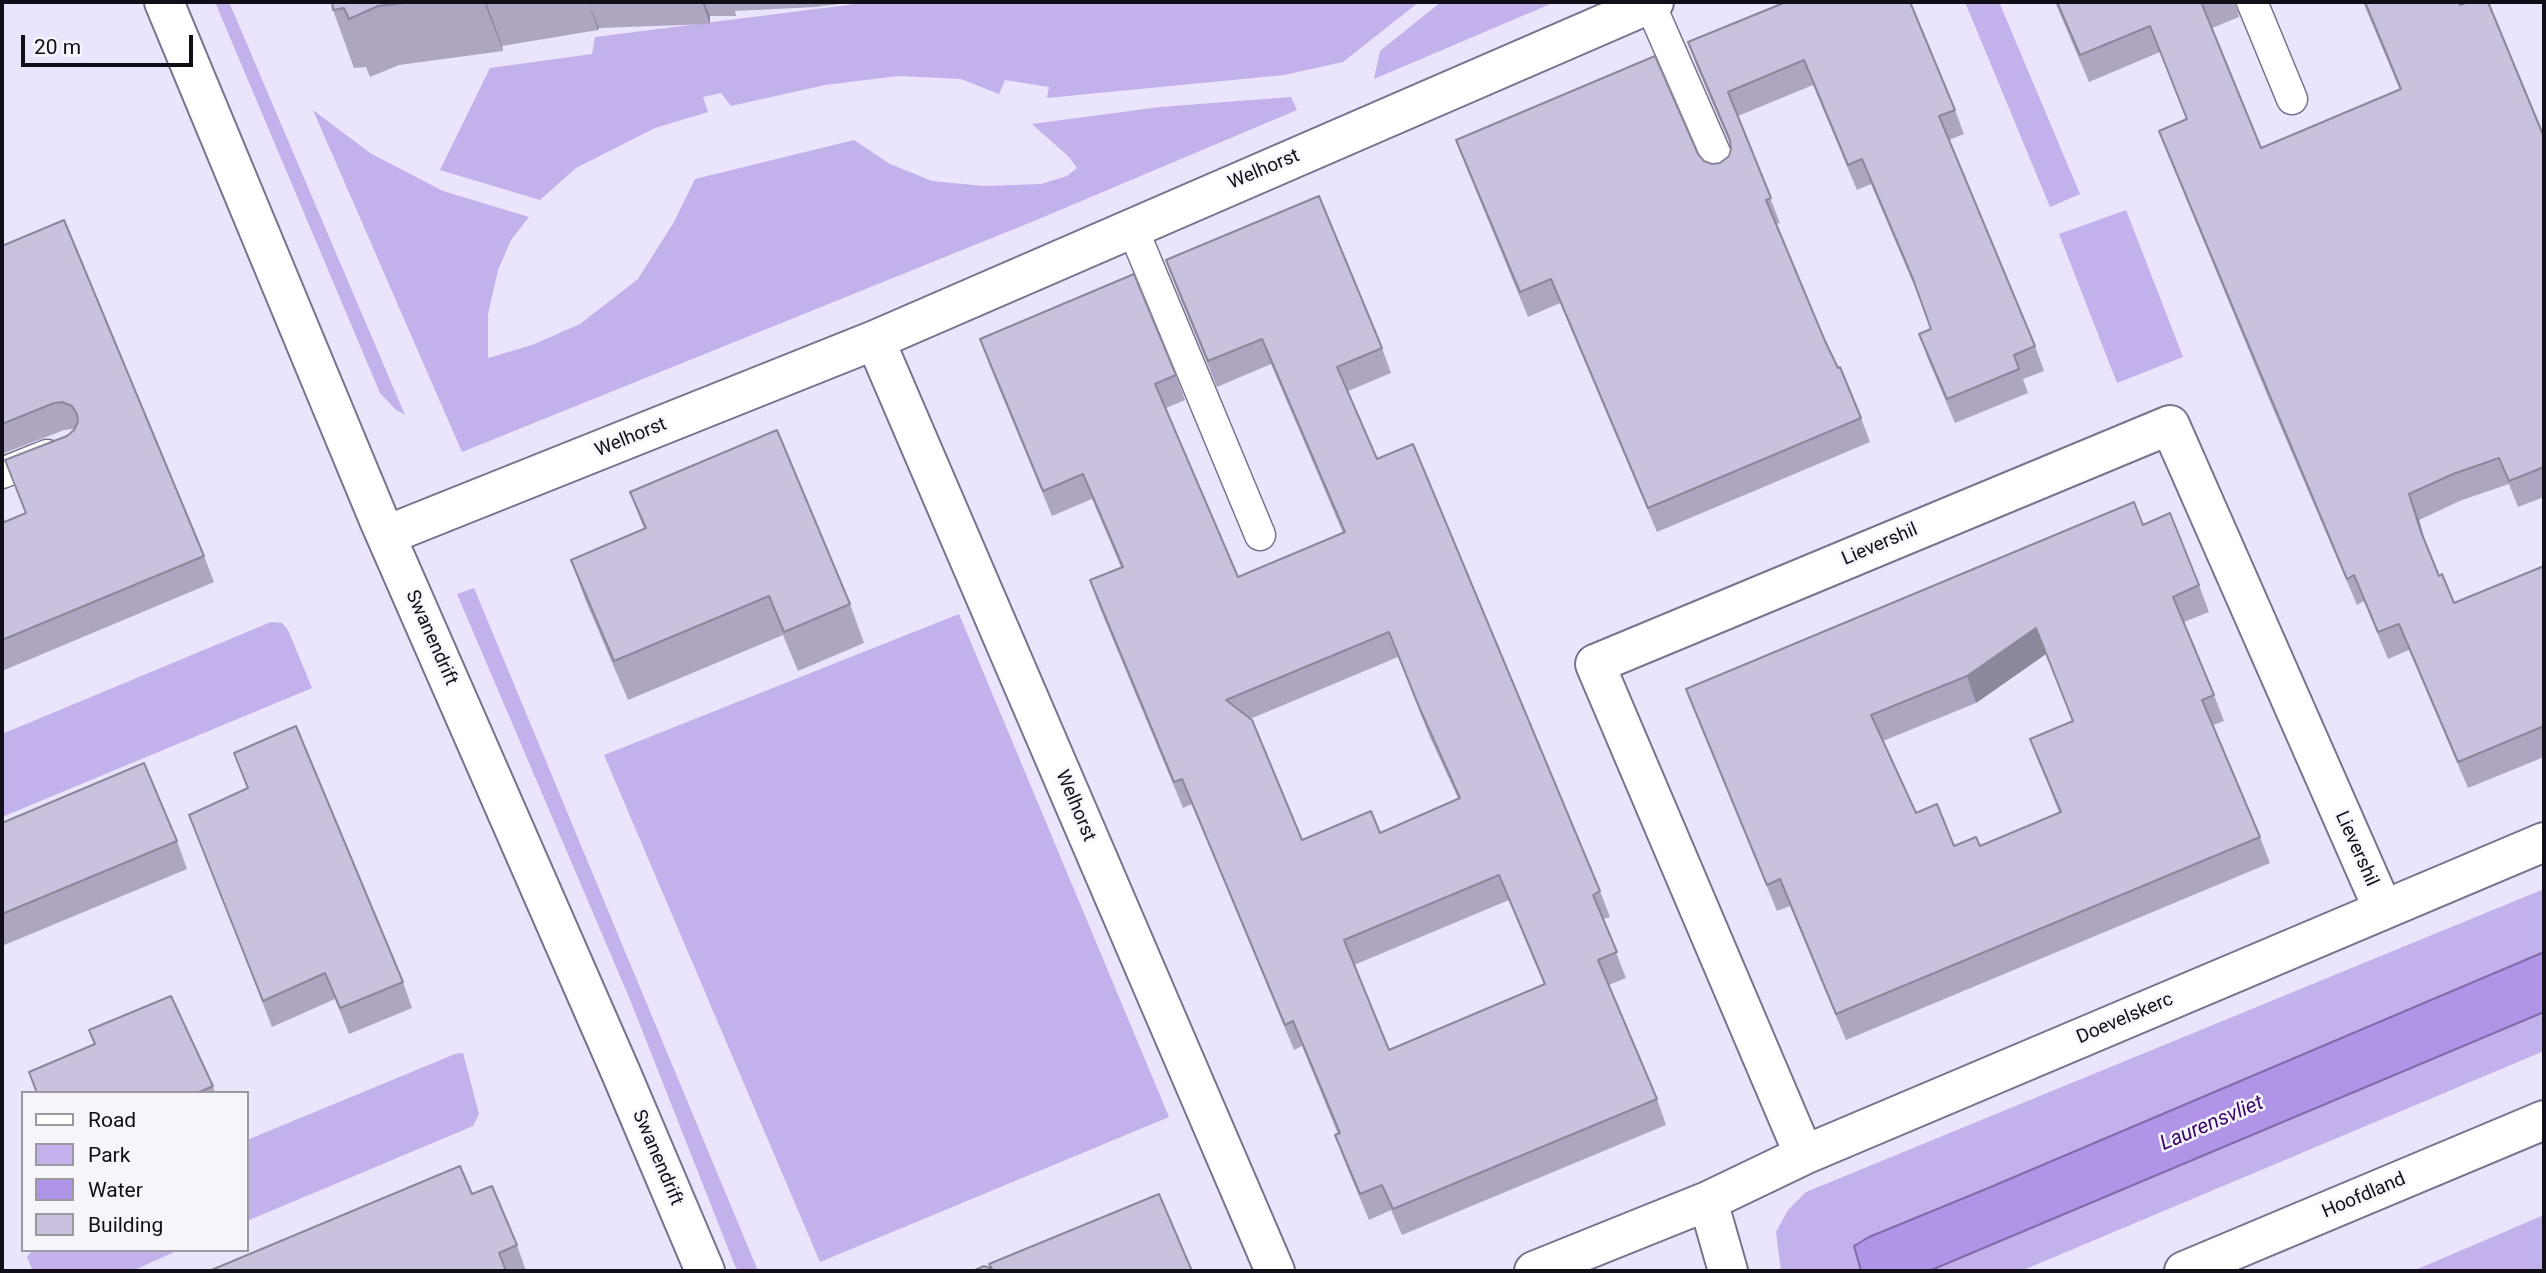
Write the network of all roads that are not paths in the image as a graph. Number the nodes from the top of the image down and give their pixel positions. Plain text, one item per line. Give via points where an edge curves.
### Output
1 (164, 2) edge
2 (2252, 2) edge
3 (1652, 3) edge
4 (2292, 99) dead end
5 (1723, 171) edge
6 (1132, 227) junction
7 (875, 340) junction
8 (70, 446) edge
9 (2, 473) edge
10 (387, 535) junction
11 (1260, 535) dead end
12 (2544, 842) edge
13 (2383, 909) junction
14 (2544, 1120) edge
15 (1804, 1156) junction
16 (1708, 1201) junction
17 (705, 1271) edge
18 (1275, 1271) edge
19 (1534, 1271) edge
20 (1728, 1271) edge
21 (2184, 1271) edge

1 - 10 street, Swanendrift
2 - 4 lane
3 - 5 lane
3 - 6 street, Welhorst
6 - 7 street, Welhorst
6 - 11 lane
7 - 10 street, Welhorst
7 - 18 street, Welhorst
8 - 9 lane
10 - 17 street, Swanendrift
12 - 13 street, Doevelskerc
13 - 15 street, Doevelskerc
13 - 15 street, Lievershil via 2170,425 1620,653 1595,664
14 - 21 street, Hoofdland
15 - 16 street, Doevelskerc
16 - 19 street, Doevelskerc
16 - 20 street

